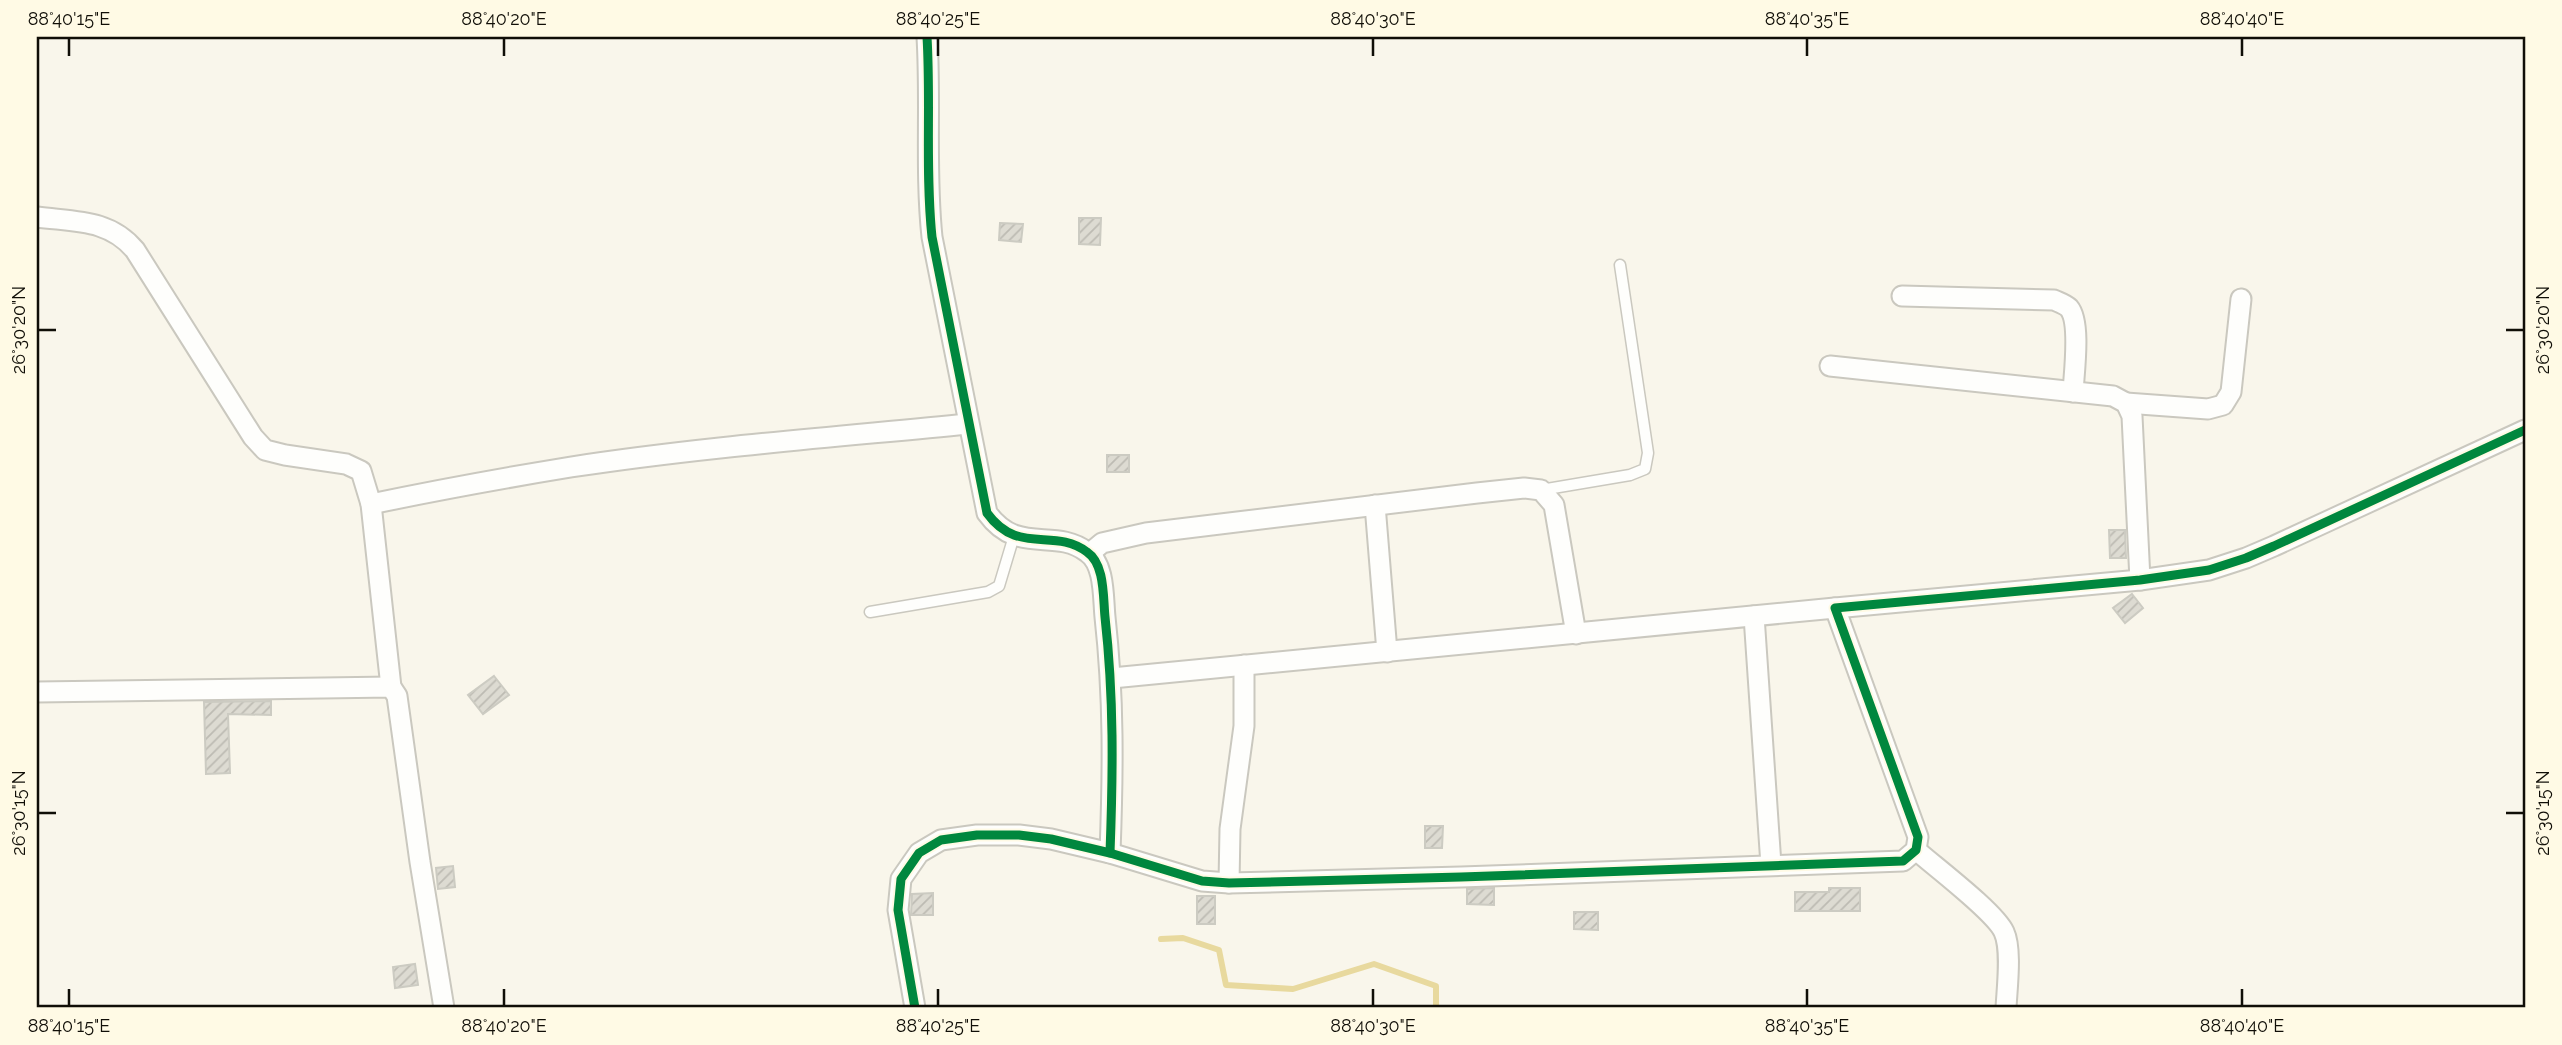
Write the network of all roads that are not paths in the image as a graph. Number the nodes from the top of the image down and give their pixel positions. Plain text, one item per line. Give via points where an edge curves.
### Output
1 (928, 37) edge
2 (37, 217) edge
3 (1620, 265) dead end
4 (1902, 296) dead end
5 (2241, 299) dead end
6 (1830, 366) dead end
7 (2073, 392) junction
8 (2126, 403) junction
9 (968, 424) junction
10 (2525, 430) edge
11 (1541, 490) junction
12 (371, 504) junction
13 (1374, 505) junction
14 (1014, 536) junction
15 (1090, 553) junction
16 (2140, 580) junction
17 (1835, 608) junction
18 (870, 612) dead end
19 (1754, 617) junction
20 (1576, 634) junction
21 (1387, 652) junction
22 (1244, 666) junction
23 (1112, 678) junction
24 (391, 687) junction
25 (37, 692) edge
26 (1916, 850) junction
27 (1111, 853) junction
28 (1772, 865) junction
29 (1229, 883) junction
30 (444, 1008) edge
31 (915, 1008) edge
32 (2006, 1008) edge

1 - 9 street via 928,206
2 - 12 street via 106,227 123,236 265,450 346,464 361,471
3 - 11 lane via 1648,453 1645,469
4 - 7 street via 2054,300 2068,307 2075,320
5 - 8 street via 2231,391 2222,405 2208,409
6 - 7 street
7 - 8 street via 2113,396
8 - 16 street via 2132,416
9 - 12 street via 573,467
9 - 14 street via 987,513 998,528
10 - 16 street via 2246,558
11 - 13 street via 1512,489
11 - 20 street via 1554,505
12 - 24 street
13 - 15 street via 1146,533 1102,543
13 - 21 street
14 - 15 street via 1076,545
14 - 18 lane via 999,586 988,593
15 - 23 street via 1100,569
16 - 17 street
17 - 19 street
17 - 26 street via 1918,836
19 - 20 street
19 - 28 street
20 - 21 street
21 - 22 street
22 - 23 street
22 - 29 street via 1244,726 1230,829
23 - 27 street
24 - 25 street
24 - 30 street via 397,696
26 - 28 street via 1903,860
26 - 32 street via 1994,918 2004,933
27 - 29 street via 1202,881
27 - 31 street via 1051,839 977,835 941,840 919,853 901,879 898,910
28 - 29 street

